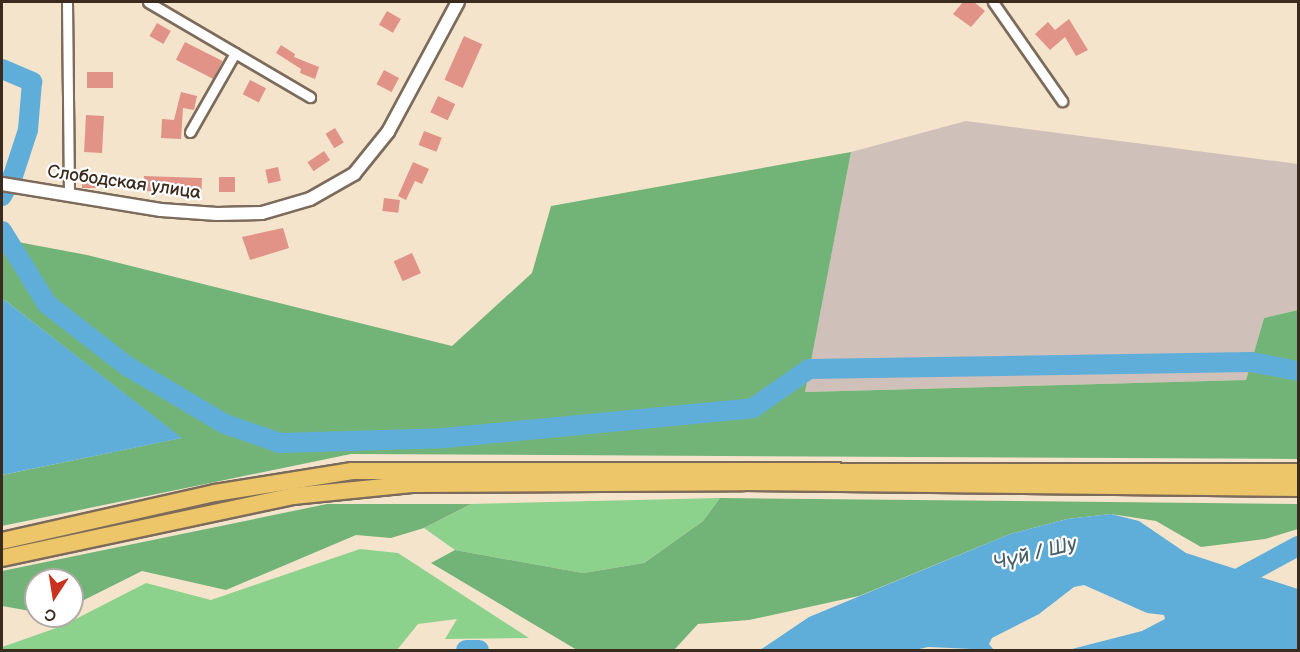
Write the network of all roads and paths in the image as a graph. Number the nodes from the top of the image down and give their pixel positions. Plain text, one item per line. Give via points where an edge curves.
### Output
1 (67, 2) edge
2 (148, 2) edge
3 (982, 2) edge
4 (993, 2) edge
5 (453, 3) edge
6 (235, 53) junction
7 (310, 97) dead end
8 (1062, 101) dead end
9 (190, 132) dead end
10 (2, 184) edge
11 (69, 194) junction
12 (1299, 472) edge
13 (1299, 488) edge
14 (2, 541) edge
15 (2, 558) edge

1 - 11 street
2 - 6 street
3 - 4 street
4 - 8 street
5 - 11 street, Слободская улица via 388,132 354,174 310,199 262,213 217,214 161,210
6 - 7 street
6 - 9 street
10 - 11 street, Слободская улица
12 - 14 highway via 352,471 215,493
13 - 15 highway via 756,482 414,484 293,496

